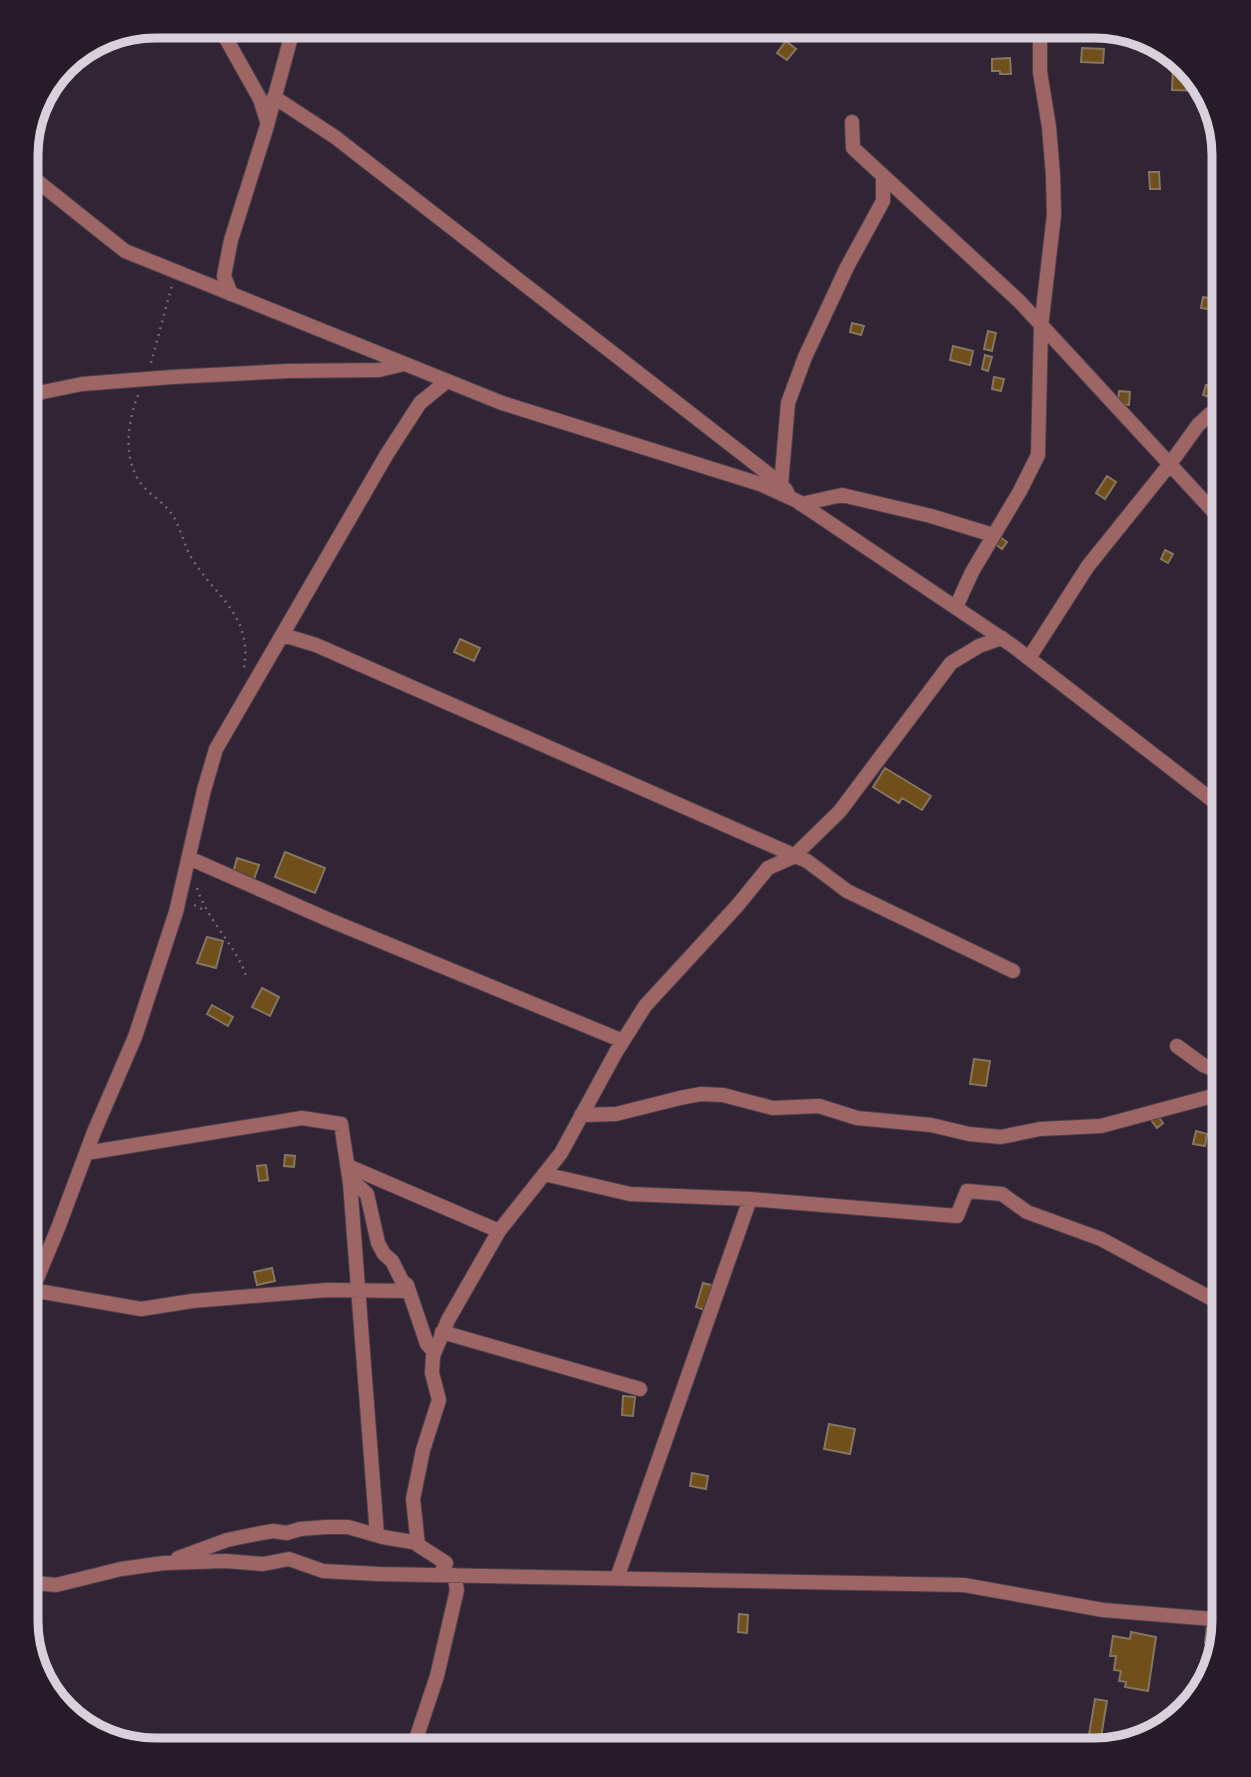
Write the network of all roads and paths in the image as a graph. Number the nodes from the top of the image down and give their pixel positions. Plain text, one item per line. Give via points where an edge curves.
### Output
1 (226, 38) edge
2 (291, 38) edge
3 (1040, 39) edge
4 (274, 97) junction
5 (852, 122) dead end
6 (266, 129) junction
7 (883, 176) junction
8 (39, 183) edge
9 (176, 271) junction
10 (231, 294) junction
11 (1041, 327) junction
12 (404, 364) junction
13 (144, 379) junction
14 (447, 381) junction
15 (39, 393) edge
16 (1212, 413) edge
17 (1170, 464) junction
18 (790, 495) junction
19 (1212, 509) edge
20 (993, 535) junction
21 (956, 607) junction
22 (283, 635) junction
23 (1002, 639) junction
24 (1029, 658) junction
25 (243, 676) dead end
26 (1212, 800) edge
27 (793, 857) junction
28 (192, 860) junction
29 (1013, 971) dead end
30 (247, 978) dead end
31 (623, 1041) junction
32 (1177, 1046) dead end
33 (1212, 1069) edge
34 (1212, 1097) edge
35 (581, 1115) junction
36 (86, 1153) junction
37 (348, 1166) junction
38 (544, 1174) junction
39 (350, 1183) junction
40 (750, 1199) junction
41 (499, 1231) junction
42 (38, 1274) edge
43 (358, 1289) junction
44 (38, 1291) edge
45 (409, 1291) junction
46 (1212, 1299) edge
47 (442, 1332) junction
48 (434, 1352) junction
49 (640, 1389) dead end
50 (377, 1535) junction
51 (418, 1543) junction
52 (164, 1563) junction
53 (447, 1575) junction
54 (617, 1578) junction
55 (38, 1584) edge
56 (1212, 1619) edge
57 (417, 1738) edge

1 - 6 street via 260,99
2 - 4 street
3 - 11 street via 1054,189
4 - 6 street
4 - 18 street via 335,136 529,285
5 - 7 street via 853,148
6 - 10 street via 230,240 224,276
7 - 11 street via 1019,301
7 - 18 street via 883,201 847,267 788,403
8 - 9 street via 125,251
9 - 10 street
9 - 13 path
10 - 12 street
11 - 17 street
11 - 20 street via 1038,456
12 - 13 street via 379,370
12 - 14 street
13 - 15 street
13 - 25 path via 130,429 132,465 143,486 171,513 191,556 238,617 245,646
14 - 18 street via 502,404
14 - 22 street via 420,403 387,454
16 - 17 street
17 - 19 street
17 - 24 street via 1088,565
18 - 20 street via 842,495
18 - 21 street
20 - 21 street
21 - 23 street
22 - 27 street via 316,645
22 - 28 street via 216,749
23 - 24 street
23 - 27 street via 951,663 840,811
24 - 26 street
27 - 29 street via 807,861 846,891
27 - 31 street via 768,868 645,1006
28 - 30 path via 207,914 236,953
28 - 31 street
28 - 36 street via 135,1037
31 - 35 street
32 - 33 street
34 - 35 street via 1101,1126 1040,1129 1001,1137 858,1118 819,1106 773,1108 723,1095 701,1094 615,1114
35 - 38 street
36 - 37 street via 302,1118 341,1124
36 - 42 street
37 - 39 street
37 - 41 street
38 - 40 street via 630,1194
38 - 41 street
39 - 43 street
39 - 45 street via 367,1194 378,1243
40 - 46 street via 957,1216 967,1191 1002,1194 1027,1212 1101,1239
40 - 54 street
41 - 47 street
43 - 44 street via 141,1309
43 - 45 street
43 - 50 street
45 - 48 street
47 - 48 street
47 - 49 street
48 - 51 street via 432,1373 439,1400 415,1483
50 - 51 street
50 - 52 street via 348,1527 273,1531
51 - 53 street via 446,1563
52 - 53 street via 263,1564 289,1559 323,1571
52 - 55 street via 56,1586
53 - 54 street
53 - 57 street via 457,1590
54 - 56 street via 964,1584 1103,1610

